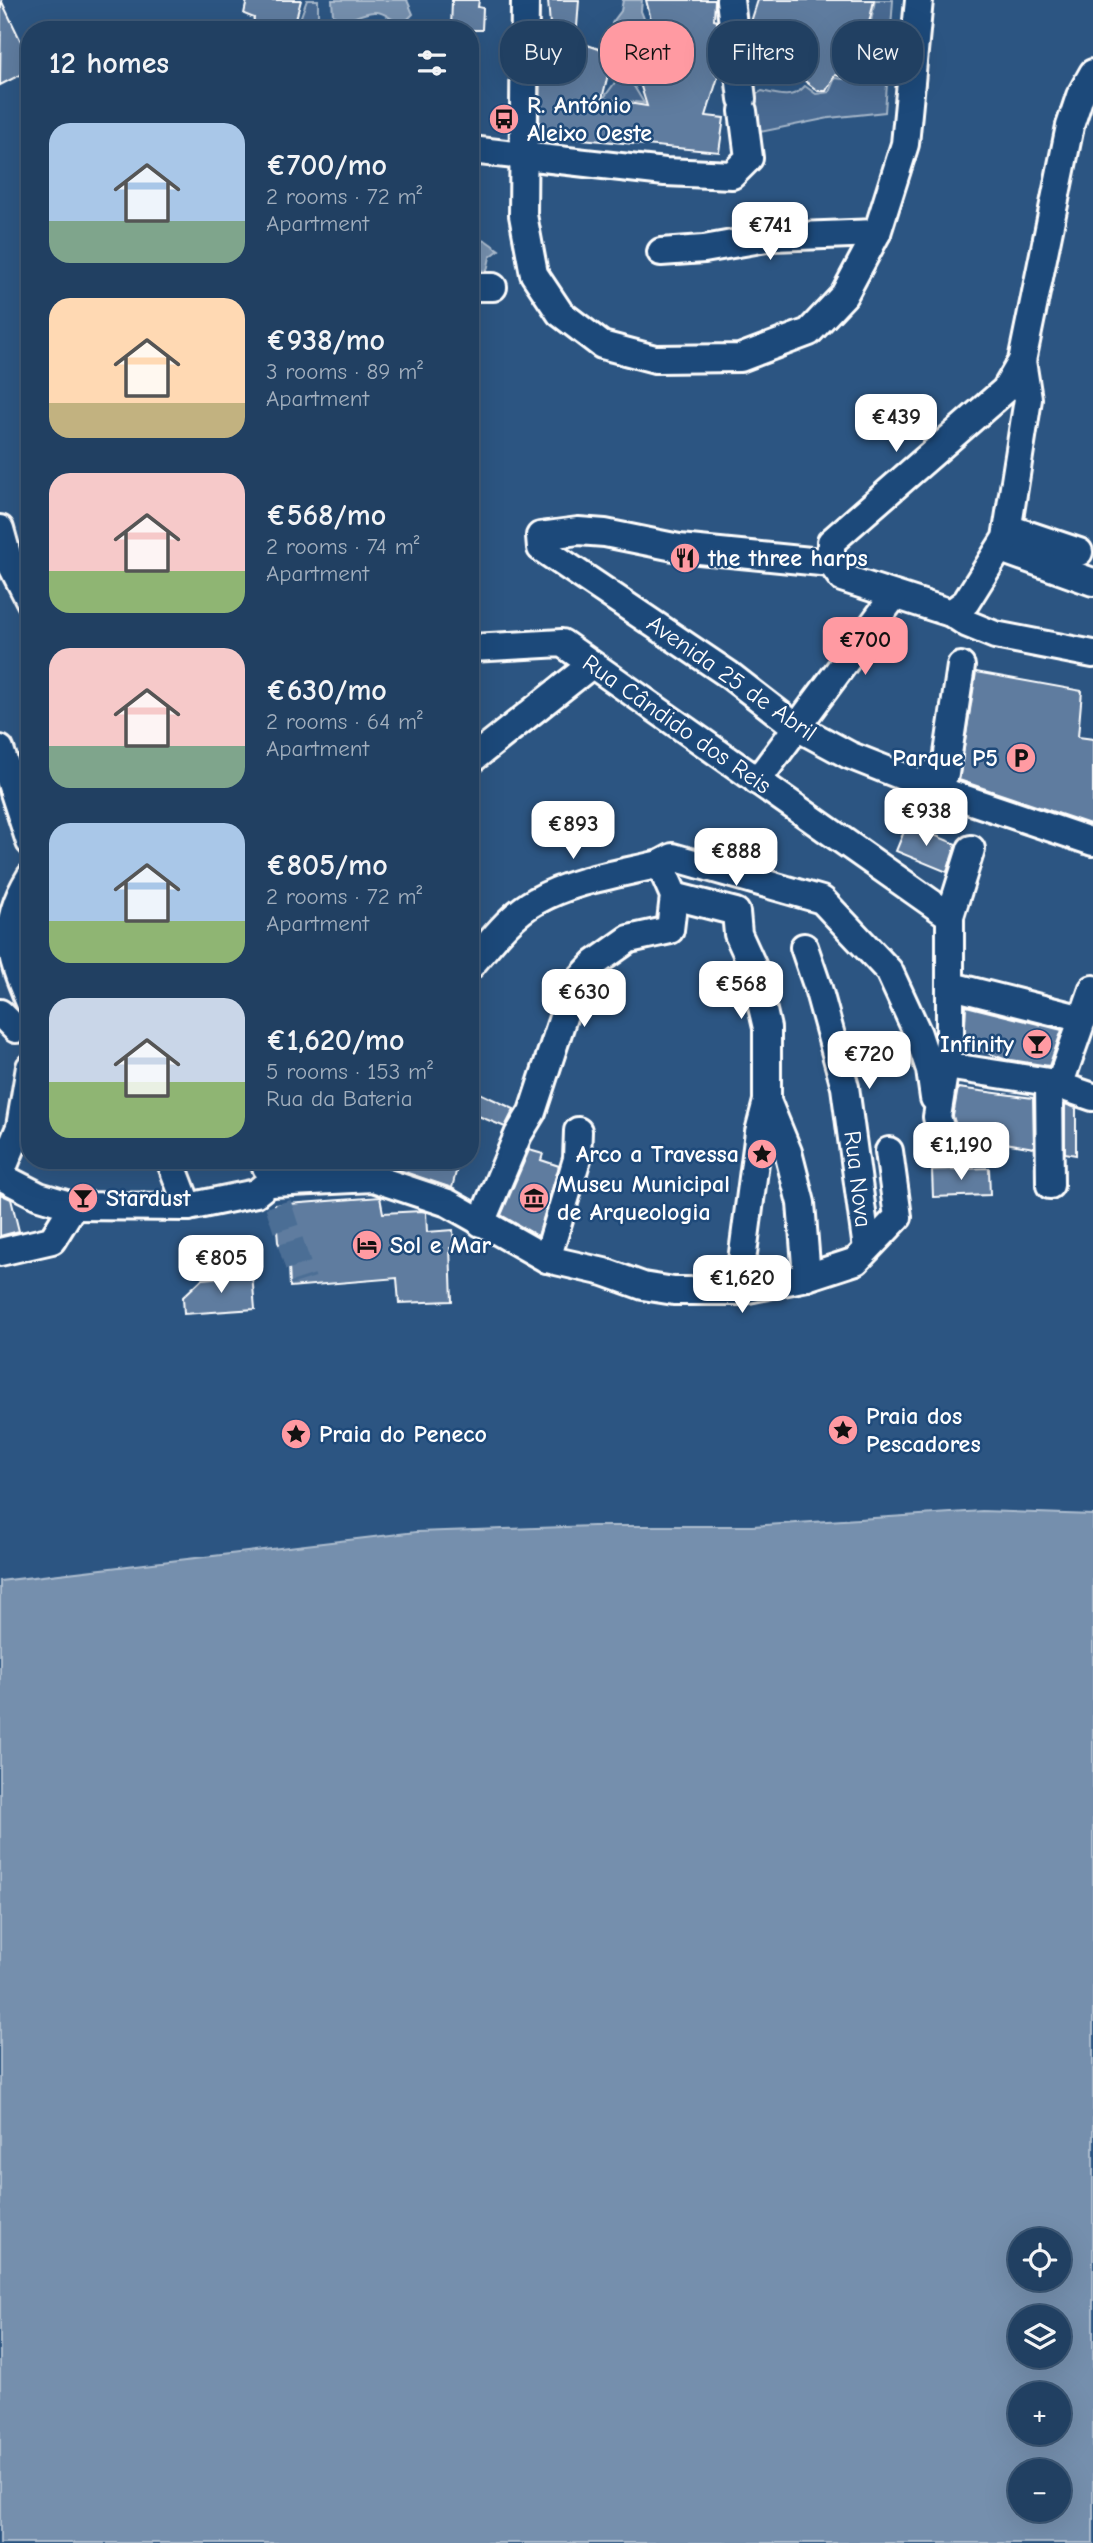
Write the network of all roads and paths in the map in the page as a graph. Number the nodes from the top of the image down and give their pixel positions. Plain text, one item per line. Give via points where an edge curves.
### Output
1 (525, 0) edge
2 (730, 0) edge
3 (919, 0) edge
4 (1093, 73) edge
5 (479, 151) edge
6 (522, 156) junction
7 (877, 233) junction
8 (661, 252) dead end
9 (1016, 390) junction
10 (0, 529) edge
11 (1004, 538) junction
12 (1079, 552) dead end
13 (4, 559) edge
14 (831, 563) junction
15 (1093, 582) edge
16 (21, 586) edge
17 (894, 596) junction
18 (951, 613) junction
19 (479, 648) edge
20 (1093, 654) edge
21 (591, 665) junction
22 (961, 666) dead end
23 (795, 726) junction
24 (0, 749) edge
25 (479, 754) edge
26 (757, 781) junction
27 (927, 786) junction
28 (21, 814) edge
29 (1093, 842) edge
30 (971, 849) dead end
31 (660, 863) junction
32 (21, 890) edge
33 (674, 896) junction
34 (6, 908) edge
35 (950, 916) junction
36 (804, 947) dead end
37 (479, 956) edge
38 (21, 983) edge
39 (952, 986) junction
40 (1093, 989) edge
41 (1083, 1019) junction
42 (946, 1066) junction
43 (1054, 1084) junction
44 (1093, 1097) edge
45 (767, 1101) junction
46 (937, 1117) junction
47 (21, 1121) edge
48 (578, 1131) dead end
49 (889, 1150) dead end
50 (947, 1150) dead end
51 (173, 1169) edge
52 (0, 1175) edge
53 (265, 1176) edge
54 (1050, 1185) dead end
55 (73, 1206) junction
56 (188, 1207) junction
57 (481, 1223) junction
58 (867, 1249) junction
59 (0, 1252) edge
60 (547, 1259) junction
61 (807, 1277) junction
62 (738, 1292) junction

1 - 6 street
2 - 6 street via 749,158 732,174 665,173
3 - 7 street via 905,144
4 - 9 street via 1070,126
5 - 6 street
6 - 7 street via 523,215 534,274 560,313 602,345 654,359 740,358 809,332 844,295
7 - 8 street via 772,237
9 - 11 street via 1028,399
9 - 14 street via 831,542
10 - 13 street
11 - 12 street
11 - 15 street
11 - 18 street via 966,602
13 - 16 street
14 - 17 street via 842,578
14 - 23 street, Avenida 25 de Abril via 679,548 592,532 578,531 540,542
17 - 18 street
17 - 23 street
18 - 20 street via 995,635
19 - 21 street, Rua Cândido dos Reis via 562,643
21 - 25 street
21 - 26 street, Rua Cândido dos Reis
22 - 27 street via 944,774 931,774
23 - 26 street
23 - 27 street, Avenida 25 de Abril via 849,755
24 - 28 street
26 - 35 street, Rua Cândido dos Reis
27 - 29 street, Avenida 25 de Abril
30 - 35 street
31 - 33 street
31 - 37 street via 568,886 534,901
31 - 46 street via 673,857 822,900 889,971 930,1070
32 - 34 street
33 - 45 street via 736,912 767,1028
33 - 57 street via 670,930 629,939 581,978 568,1002 532,1112
34 - 38 street
35 - 39 street
36 - 58 street, Rua Nova via 845,1087
39 - 41 street
39 - 42 street
40 - 41 street
41 - 43 street
42 - 43 street
42 - 46 street
43 - 44 street
43 - 54 street
45 - 61 street via 788,1152 801,1203
45 - 62 street
46 - 50 street
47 - 52 street
48 - 60 street via 577,1159
49 - 58 street via 898,1217
51 - 56 street
52 - 55 street via 39,1196
53 - 56 street
53 - 57 street via 373,1178 448,1203
55 - 56 street
55 - 59 street via 52,1241
57 - 60 street
58 - 61 street via 856,1261
60 - 62 street via 643,1286
61 - 62 street

